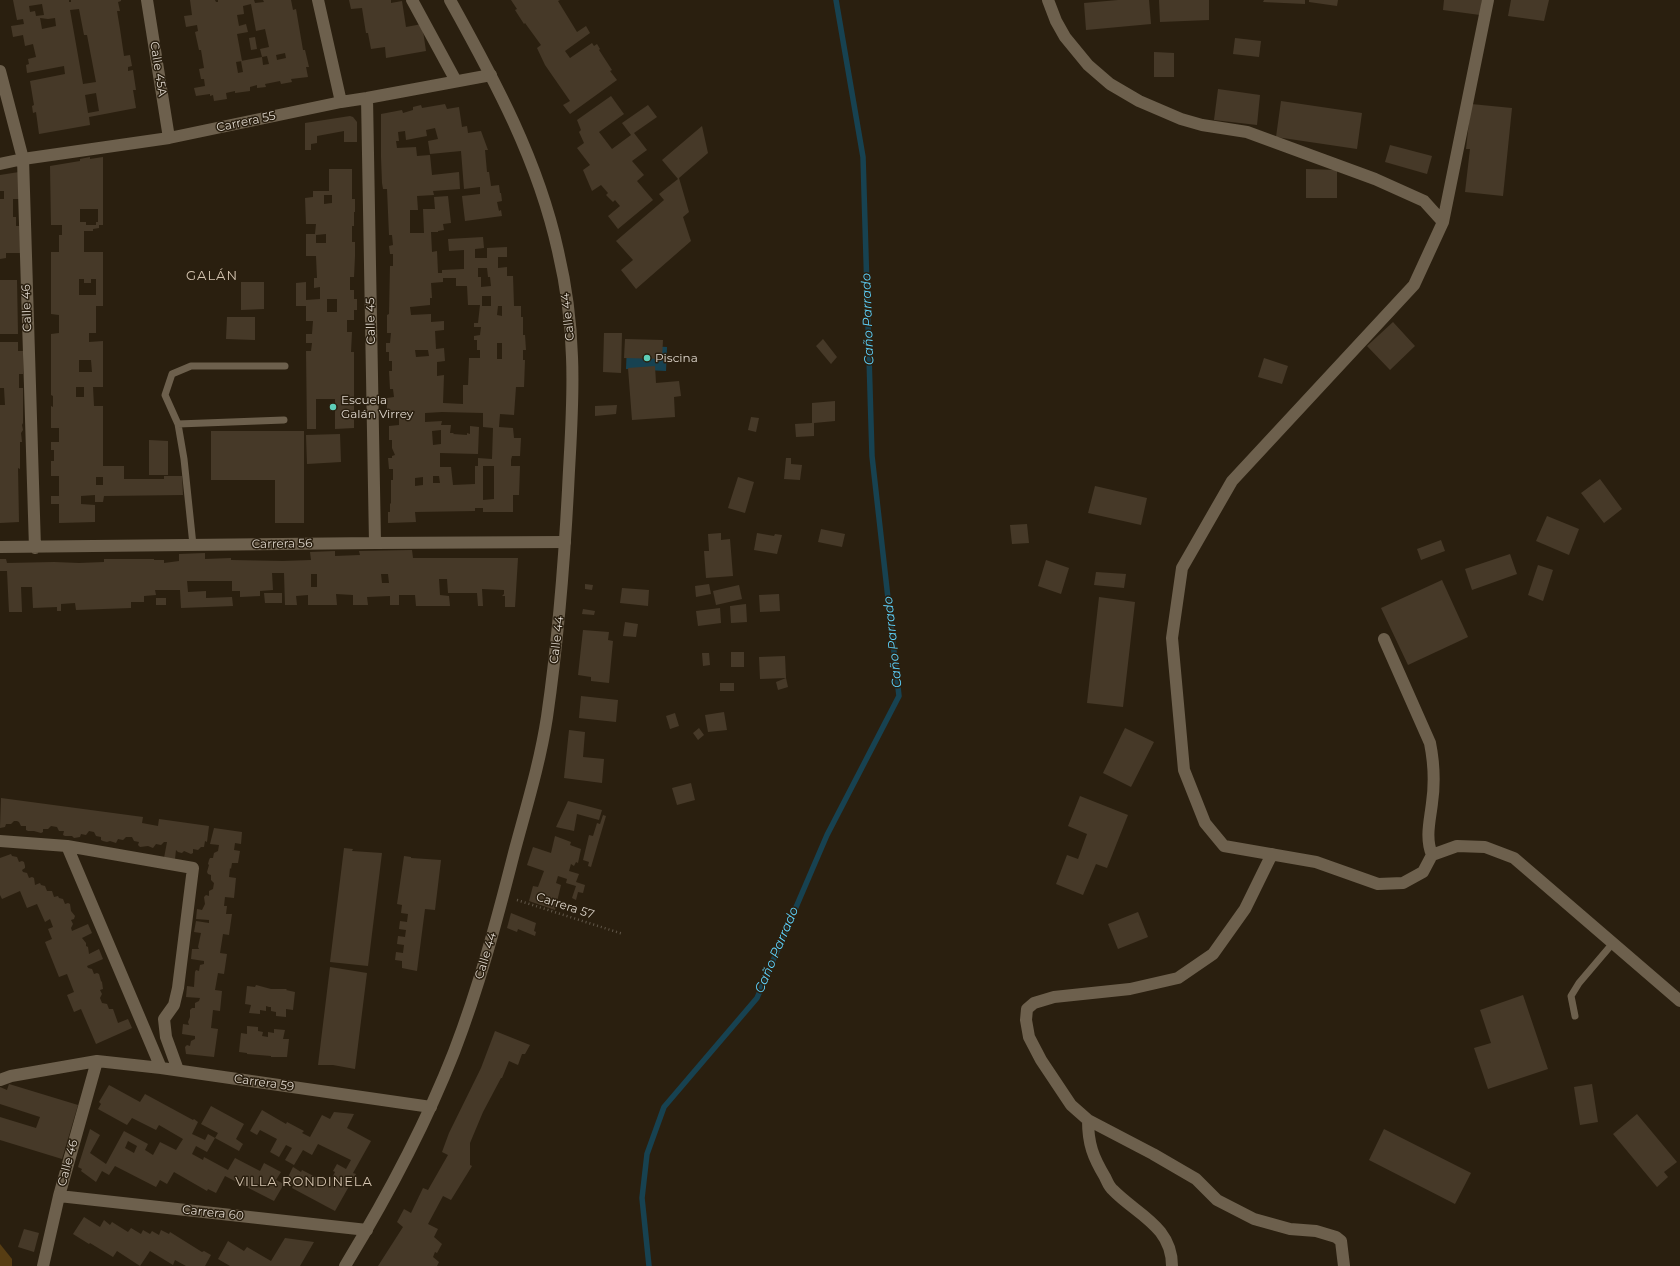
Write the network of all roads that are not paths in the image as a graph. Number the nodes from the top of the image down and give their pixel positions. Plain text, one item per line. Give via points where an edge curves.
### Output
1 (147, 0) edge
2 (318, 0) edge
3 (412, 0) edge
4 (450, 0) edge
5 (1048, 0) edge
6 (1488, 0) edge
7 (0, 71) edge
8 (490, 75) junction
9 (456, 81) junction
10 (367, 98) junction
11 (341, 102) junction
12 (169, 138) junction
13 (23, 158) junction
14 (0, 164) edge
15 (1443, 222) junction
16 (285, 366) dead end
17 (284, 420) dead end
18 (178, 424) junction
19 (565, 542) junction
20 (374, 543) junction
21 (193, 546) junction
22 (0, 547) edge
23 (35, 548) junction
24 (1384, 639) dead end
25 (0, 841) edge
26 (67, 846) junction
27 (1272, 854) junction
28 (1432, 855) junction
29 (1613, 943) junction
30 (1680, 1001) edge
31 (1575, 1016) dead end
32 (97, 1061) junction
33 (161, 1068) junction
34 (178, 1070) junction
35 (0, 1080) edge
36 (431, 1107) junction
37 (1088, 1120) junction
38 (59, 1196) junction
39 (367, 1230) junction
40 (43, 1266) edge
41 (345, 1266) edge
42 (1172, 1266) edge
43 (1344, 1266) edge

1 - 12 street, Calle 45A
2 - 11 street
3 - 9 street
4 - 8 street, Calle 44
5 - 15 street via 1065,37 1080,56 1101,77 1139,101 1188,121 1247,132 1375,179 1424,201
6 - 15 street
7 - 13 street, Calle 46
8 - 9 street, Carrera 55
8 - 19 street, Calle 44 via 524,144 539,183 565,287 572,364
9 - 10 street, Carrera 55
10 - 11 street, Carrera 55
10 - 20 street, Calle 45
11 - 12 street, Carrera 55
12 - 13 street, Carrera 55
13 - 14 street, Carrera 55
13 - 23 street, Calle 46
15 - 27 street via 1414,285 1232,482 1182,568 1172,638 1184,770 1205,823 1224,846
16 - 18 lane via 191,366 172,374 165,395
17 - 18 lane
18 - 21 lane
19 - 20 street, Carrera 56
19 - 36 street, Calle 44 via 561,603 547,718 537,770 472,1002
20 - 21 street, Carrera 56
21 - 23 street, Carrera 56
22 - 23 street, Carrera 56
24 - 28 street via 1430,743 1434,760 1427,835
25 - 26 street
26 - 33 street
26 - 34 street via 193,868 178,988 174,1005 164,1019 166,1037
27 - 28 street via 1316,862 1378,884 1403,882 1423,872
27 - 37 street via 1246,909 1213,954 1178,978 1130,989 1054,996 1034,1003 1027,1010 1029,1037 1041,1060 1071,1105
28 - 29 street via 1457,846 1485,846 1514,858
29 - 30 street
29 - 31 lane via 1571,996
32 - 33 street, Carrera 59
32 - 35 street, Carrera 59
32 - 38 street, Calle 46
33 - 34 street, Carrera 59
34 - 36 street, Carrera 59
36 - 39 street, Calle 44
37 - 42 street via 1088,1137 1093,1158 1112,1189 1163,1235 1170,1246
37 - 43 street via 1190,1175 1217,1200 1254,1219 1290,1229 1336,1237 1341,1241
38 - 39 street, Carrera 60
38 - 40 street, Calle 46
39 - 41 street, Calle 44

